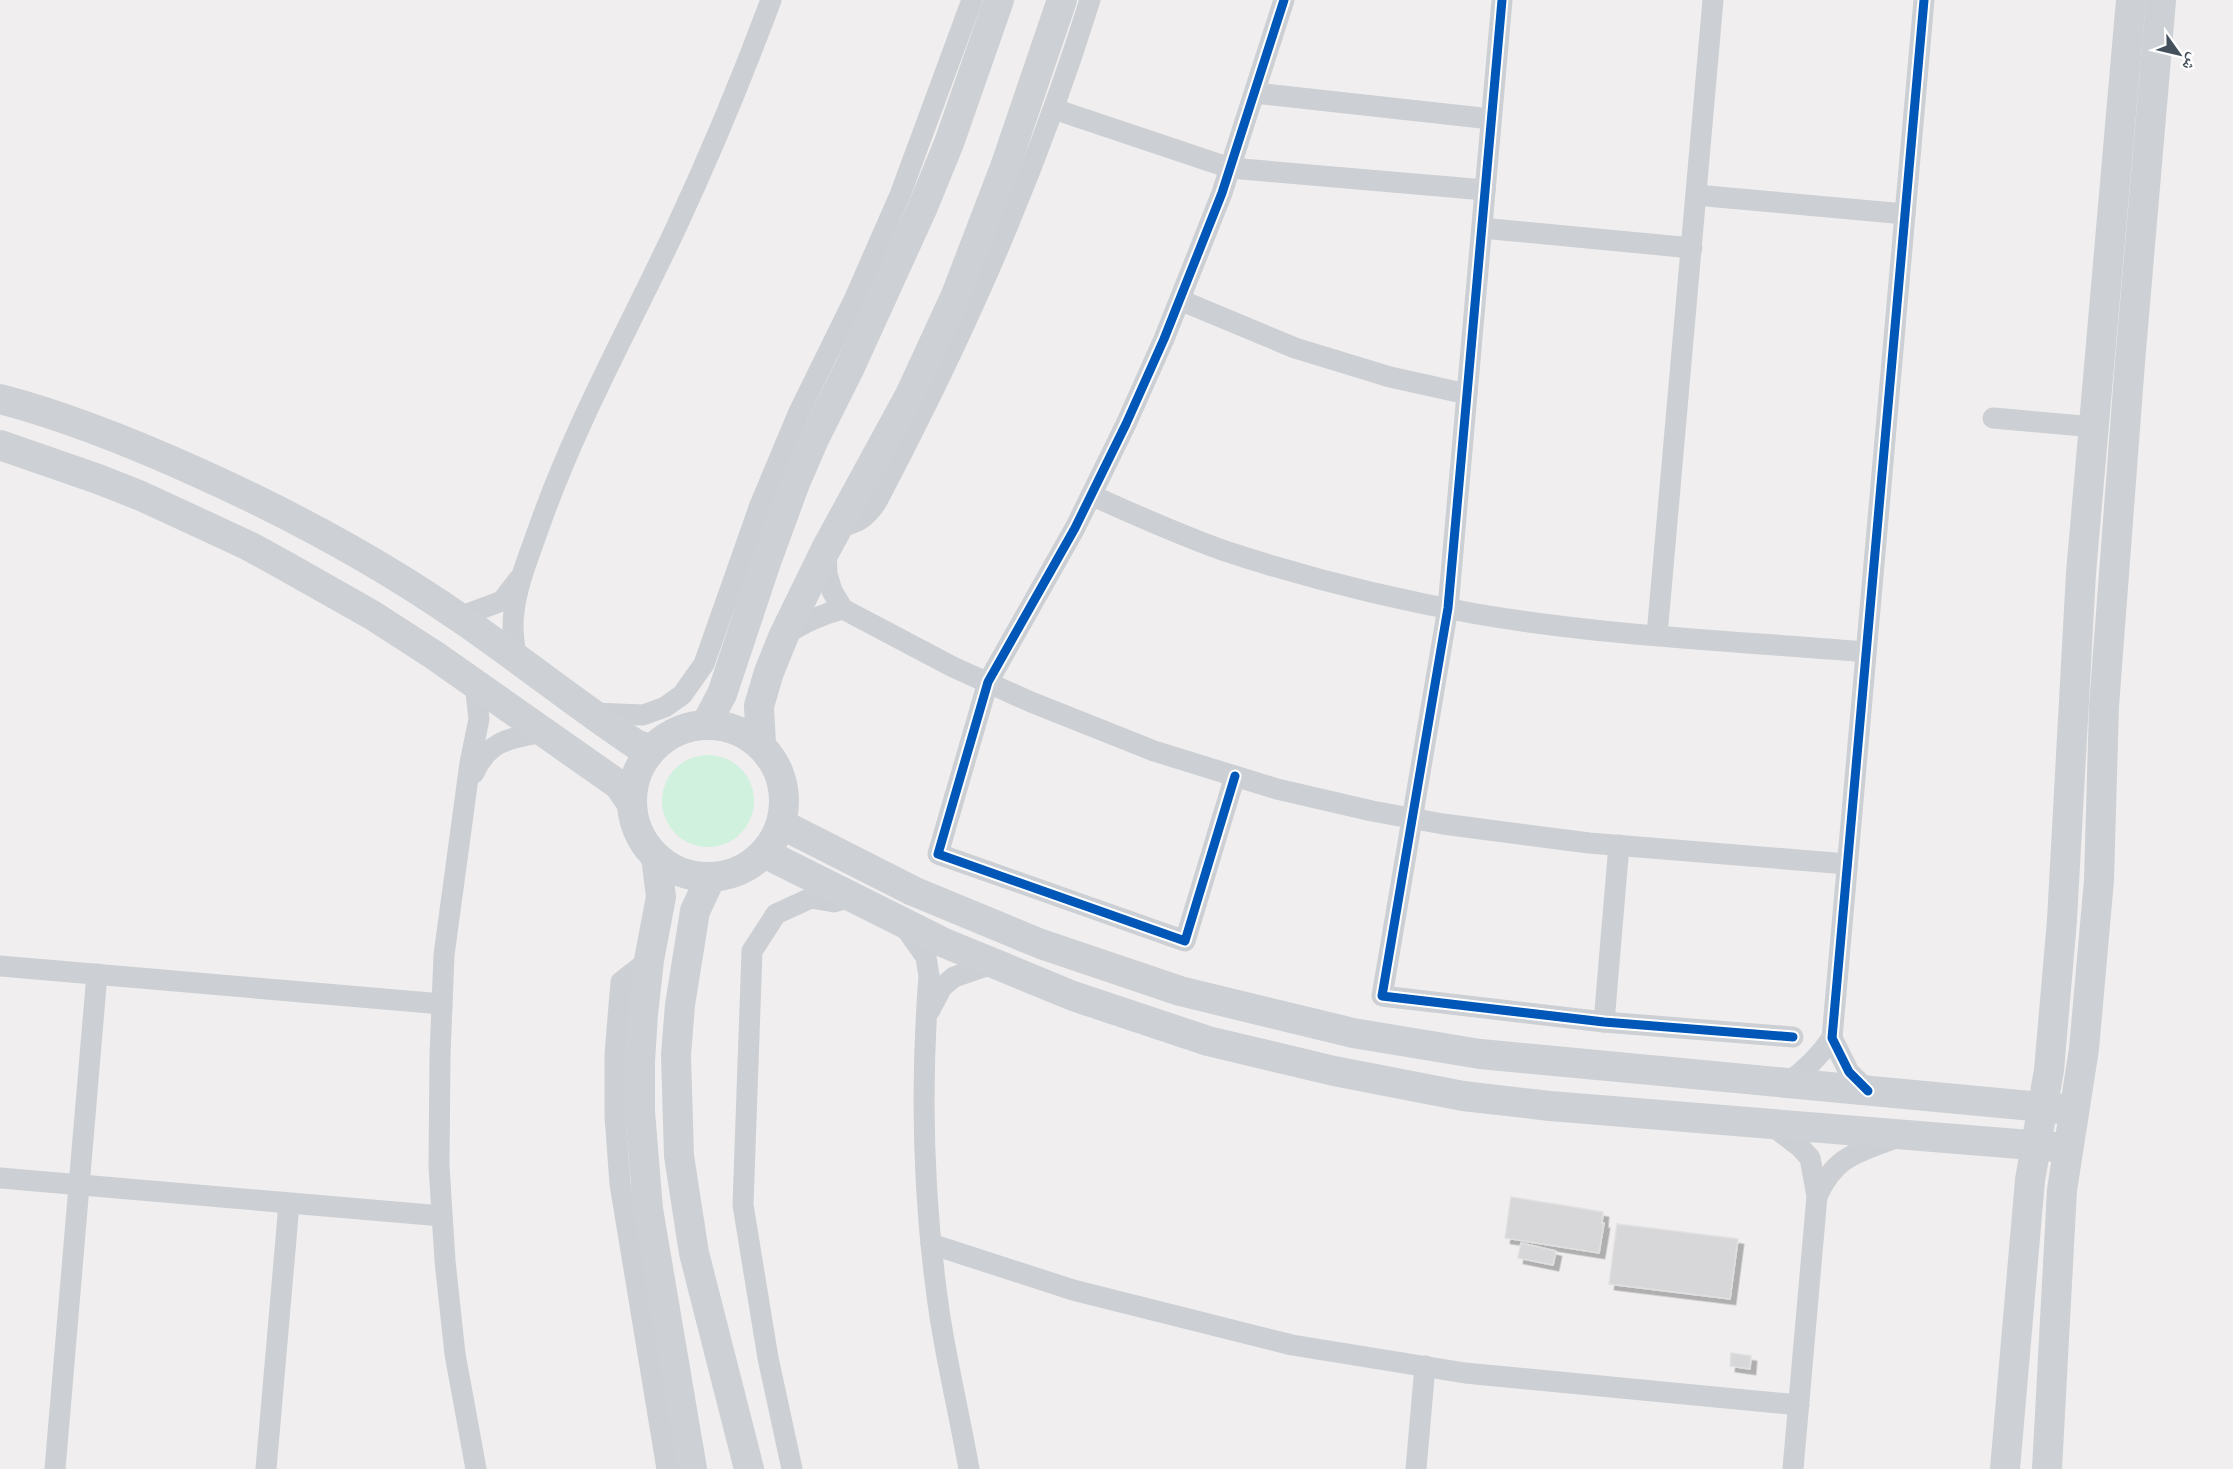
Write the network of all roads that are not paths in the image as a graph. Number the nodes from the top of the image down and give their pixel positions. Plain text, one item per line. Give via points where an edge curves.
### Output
1 (771, 0) edge
2 (972, 0) edge
3 (999, 0) edge
4 (1062, 0) edge
5 (1090, 0) edge
6 (1284, 0) edge
7 (1502, 0) edge
8 (1713, 0) edge
9 (1924, 0) edge
10 (2131, 0) edge
11 (2161, 0) edge
12 (1255, 93) junction
13 (1054, 109) junction
14 (1491, 119) junction
15 (1230, 168) junction
16 (1485, 190) junction
17 (1696, 195) junction
18 (1905, 214) junction
19 (1482, 228) junction
20 (1692, 248) junction
21 (1180, 300) junction
22 (1467, 394) junction
23 (0, 399) edge
24 (1993, 418) dead end
25 (2094, 427) junction
26 (0, 445) edge
27 (1090, 495) junction
28 (832, 538) junction
29 (522, 576) junction
30 (843, 609) junction
31 (1448, 609) junction
32 (459, 617) junction
33 (784, 635) junction
34 (1657, 635) junction
35 (1866, 652) junction
36 (516, 658) junction
37 (988, 682) junction
38 (475, 684) junction
39 (592, 713) junction
40 (706, 724) junction
41 (544, 732) junction
42 (476, 740) junction
43 (501, 741) junction
44 (760, 745) junction
45 (652, 748) junction
46 (1236, 776) junction
47 (467, 790) junction
48 (632, 804) junction
49 (1413, 818) junction
50 (781, 824) junction
51 (1619, 845) junction
52 (764, 853) junction
53 (656, 857) junction
54 (1847, 864) junction
55 (711, 878) junction
56 (851, 897) junction
57 (900, 921) junction
58 (649, 960) junction
59 (992, 964) junction
60 (0, 966) edge
61 (97, 974) junction
62 (442, 1004) junction
63 (926, 1019) junction
64 (1604, 1022) junction
65 (1793, 1037) dead end
66 (1832, 1038) junction
67 (1786, 1083) junction
68 (1868, 1091) junction
69 (2042, 1107) junction
70 (2075, 1110) junction
71 (1770, 1124) junction
72 (1904, 1134) junction
73 (2036, 1146) junction
74 (2069, 1148) junction
75 (0, 1178) edge
76 (80, 1185) junction
77 (1817, 1197) junction
78 (289, 1204) junction
79 (442, 1216) junction
80 (931, 1244) junction
81 (1425, 1366) junction
82 (1799, 1405) junction
83 (55, 1469) edge
84 (266, 1469) edge
85 (476, 1469) edge
86 (667, 1469) edge
87 (692, 1469) edge
88 (749, 1469) edge
89 (792, 1469) edge
90 (969, 1469) edge
91 (1416, 1469) edge
92 (1793, 1469) edge
93 (2005, 1469) edge
94 (2047, 1469) edge

1 - 29 street via 713,145 575,435
2 - 39 street via 900,195 760,505 704,664 682,695 665,707 643,715
3 - 40 main road via 922,209 795,483 722,694
4 - 28 main road via 956,295 910,396
5 - 13 street
6 - 12 street
7 - 14 street
8 - 17 street
9 - 18 street
10 - 25 main road
11 - 70 main road via 2104,706 2099,880
12 - 14 street
12 - 15 street
13 - 15 street
13 - 28 street via 983,286 916,426 866,517
14 - 16 street
15 - 16 street
15 - 21 street
16 - 19 street
17 - 18 street
17 - 20 street
18 - 35 street
19 - 20 street
19 - 22 street
20 - 34 street
21 - 22 street via 1295,348 1390,377
21 - 27 street
22 - 31 street
23 - 32 main road via 114,436 226,485 311,528
24 - 25 street
25 - 69 main road via 2081,573 2062,920 2049,1070
26 - 38 main road via 98,478 249,546 372,615
27 - 31 street via 1224,550 1333,583
27 - 37 street
28 - 30 street via 827,574
28 - 33 main road
29 - 32 street via 502,601
29 - 36 street via 513,627
30 - 33 street via 808,620
30 - 37 street
31 - 34 street
31 - 49 street
32 - 36 main road
33 - 44 main road via 759,706
34 - 35 street
35 - 54 street
36 - 39 main road
37 - 46 street via 1154,751
37 - 46 street via 938,854 1185,940
38 - 41 main road
38 - 42 street via 479,719
39 - 45 main road via 637,745
40 - 44 main road via 735,729
40 - 45 main road via 676,731
41 - 43 street
41 - 48 main road via 619,784
42 - 43 street
42 - 47 street
43 - 47 street via 489,749 477,766
44 - 50 main road via 774,762 783,783
45 - 48 main road via 636,774
46 - 49 street via 1306,796
47 - 62 street via 444,955
48 - 53 main road via 638,833
49 - 51 street
49 - 64 street via 1383,996
50 - 52 main road
50 - 67 main road via 913,891 1041,944 1180,991 1353,1033 1480,1054
51 - 54 street
51 - 64 street
52 - 55 main road via 740,871
52 - 56 main road
53 - 55 main road via 681,873
53 - 58 main road via 662,897
54 - 66 street
55 - 88 main road via 695,911 680,1005 676,1055 679,1144 694,1252
56 - 57 main road
56 - 89 street via 834,902 811,898 776,914 752,951 743,1205 768,1358
57 - 59 main road
57 - 63 street via 926,957
58 - 86 street via 621,982 615,1116 620,1184
58 - 87 main road via 640,1061 648,1209
59 - 63 street via 954,977 942,987
59 - 71 main road via 1208,1041 1397,1085 1550,1106
60 - 61 street
61 - 62 street
61 - 76 street
62 - 79 street
63 - 80 street via 923,1122
64 - 65 street
66 - 67 street via 1806,1071
66 - 68 street via 1849,1072
67 - 68 main road
68 - 69 main road
69 - 70 main road
69 - 73 main road
70 - 74 main road
71 - 72 main road
71 - 77 street via 1810,1158
72 - 73 main road
72 - 77 street via 1836,1164
73 - 74 main road
73 - 93 main road
74 - 94 main road via 2062,1190
75 - 76 street
76 - 78 street
76 - 83 street
77 - 82 street
78 - 79 street
78 - 84 street
79 - 85 street via 455,1354
80 - 81 street via 1073,1290 1218,1328 1292,1345
80 - 90 street via 940,1318
81 - 82 street
81 - 91 street
82 - 92 street

